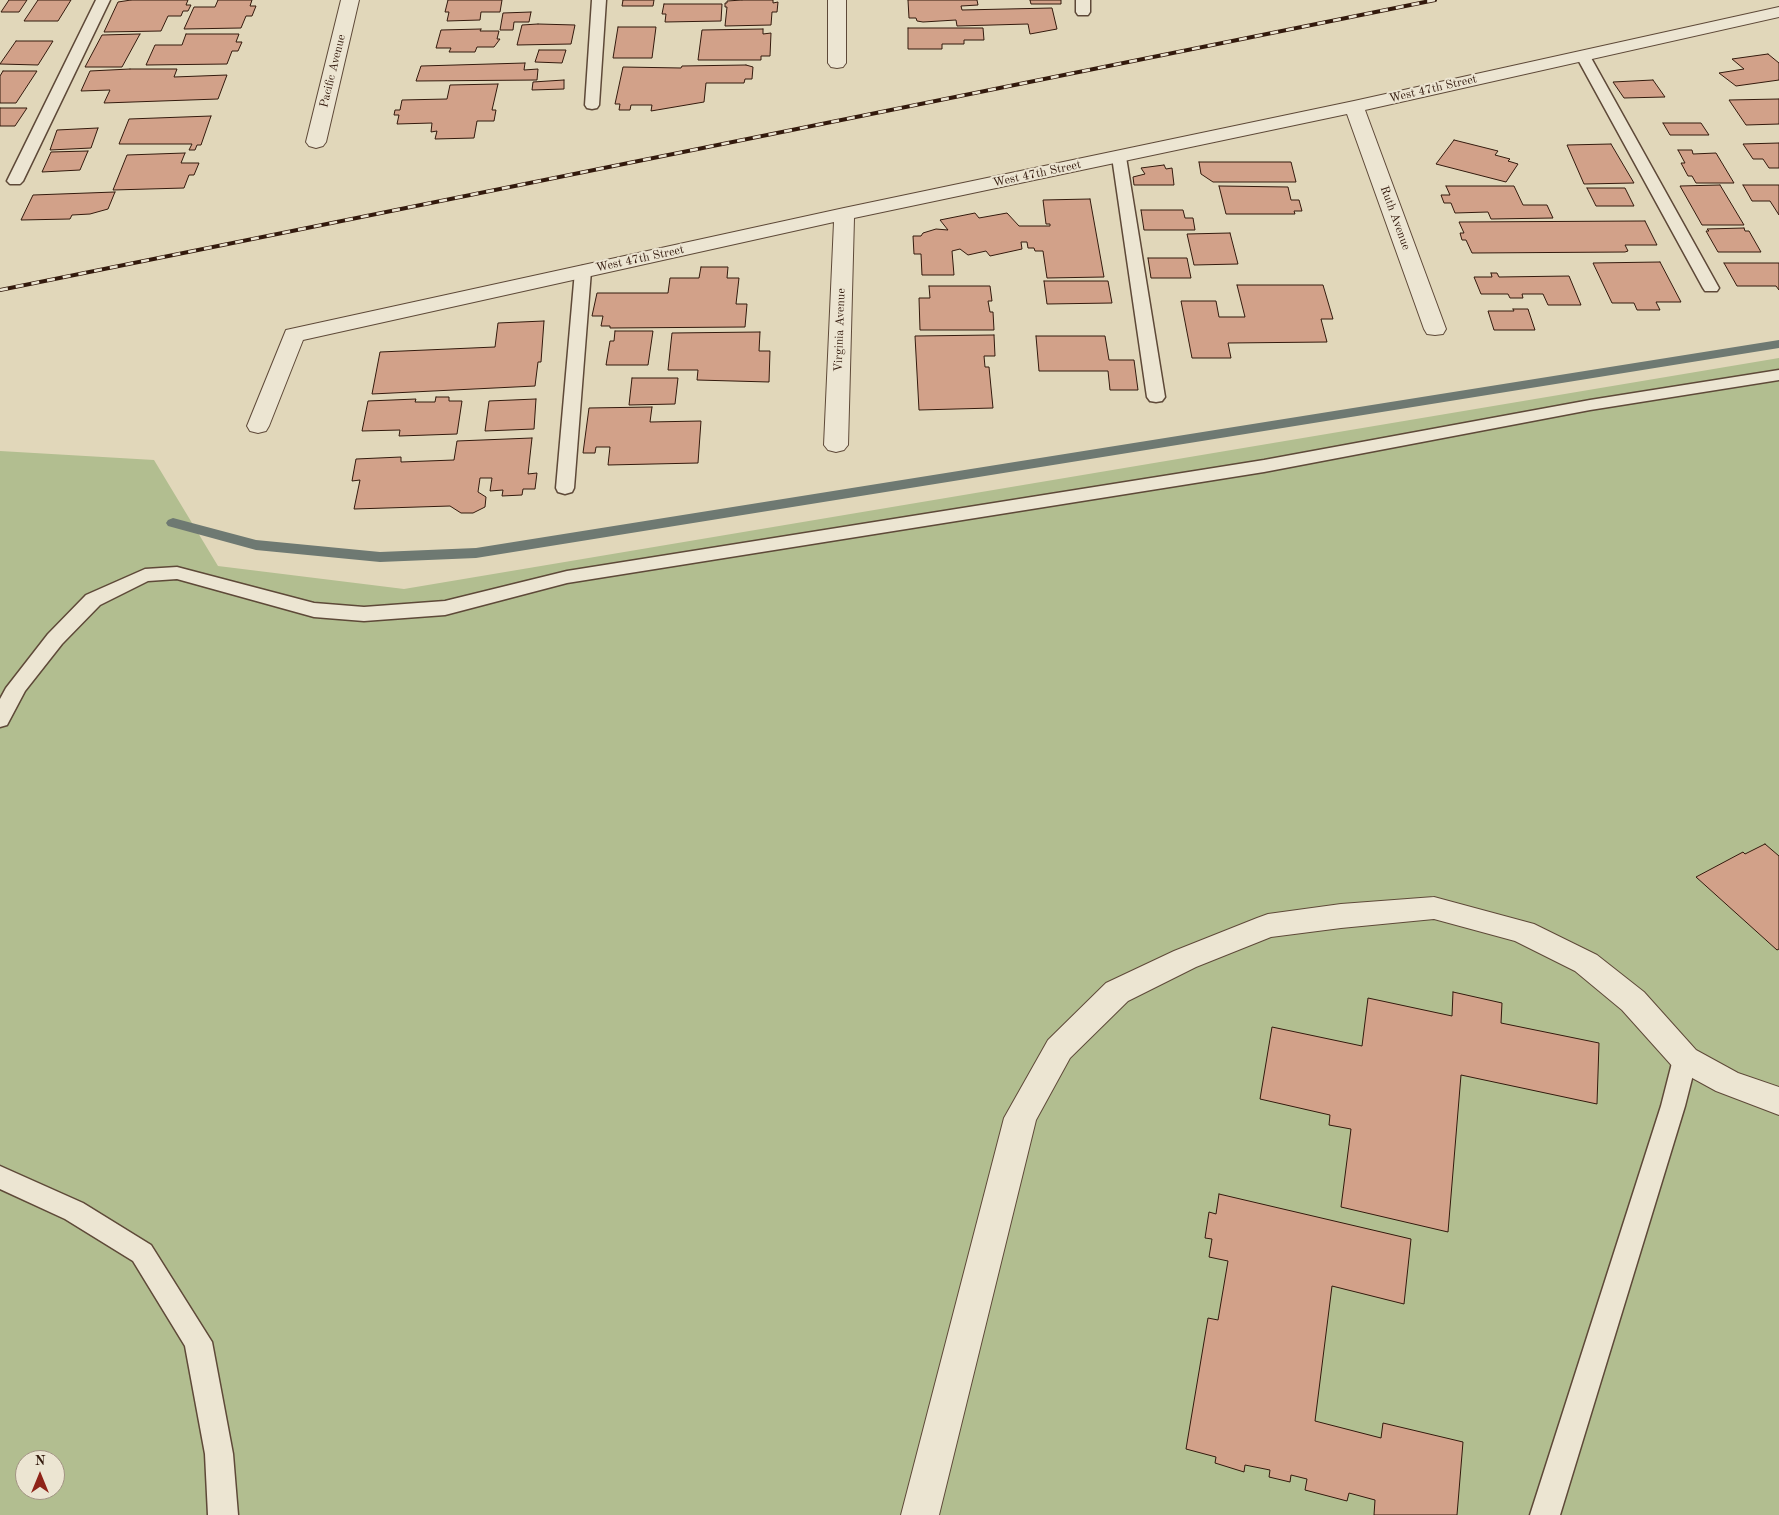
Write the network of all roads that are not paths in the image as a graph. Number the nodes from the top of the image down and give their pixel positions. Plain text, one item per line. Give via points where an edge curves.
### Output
1 (103, 0) edge
2 (350, 0) edge
3 (599, 0) edge
4 (837, 0) edge
5 (1779, 12) edge
6 (1583, 56) junction
7 (837, 63) dead end
8 (592, 105) dead end
9 (1354, 107) junction
10 (316, 142) dead end
11 (1119, 157) junction
12 (15, 182) dead end
13 (844, 214) junction
14 (583, 271) junction
15 (1711, 288) dead end
16 (1435, 329) dead end
17 (1779, 375) edge
18 (1156, 397) dead end
19 (258, 426) dead end
20 (836, 445) dead end
21 (565, 488) dead end
22 (0, 720) edge
23 (1685, 1059) junction
24 (1779, 1101) edge
25 (0, 1177) edge
26 (223, 1515) edge
27 (920, 1515) edge
28 (1546, 1515) edge

1 - 12 lane
2 - 10 street, Pacific Avenue
3 - 8 lane
4 - 7 street
5 - 6 street, West 47th Street
6 - 9 street, West 47th Street
6 - 15 lane
9 - 11 street, West 47th Street
9 - 16 street, Ruth Avenue
11 - 13 street, West 47th Street
11 - 18 lane
13 - 14 street, West 47th Street
13 - 20 street, Virginia Avenue
14 - 19 street, West 47th Street via 294,335
14 - 21 lane
17 - 22 lane via 1590,405 1264,466 567,577 445,608 364,614 314,610 176,573 144,575 94,600 55,639 16,688
23 - 24 street via 1727,1082
23 - 27 street via 1633,1001 1586,963 1523,932 1434,908 1268,926 1185,959 1117,992 1059,1049 1020,1118
23 - 28 lane
25 - 26 lane via 74,1211 142,1253 198,1342 218,1454

